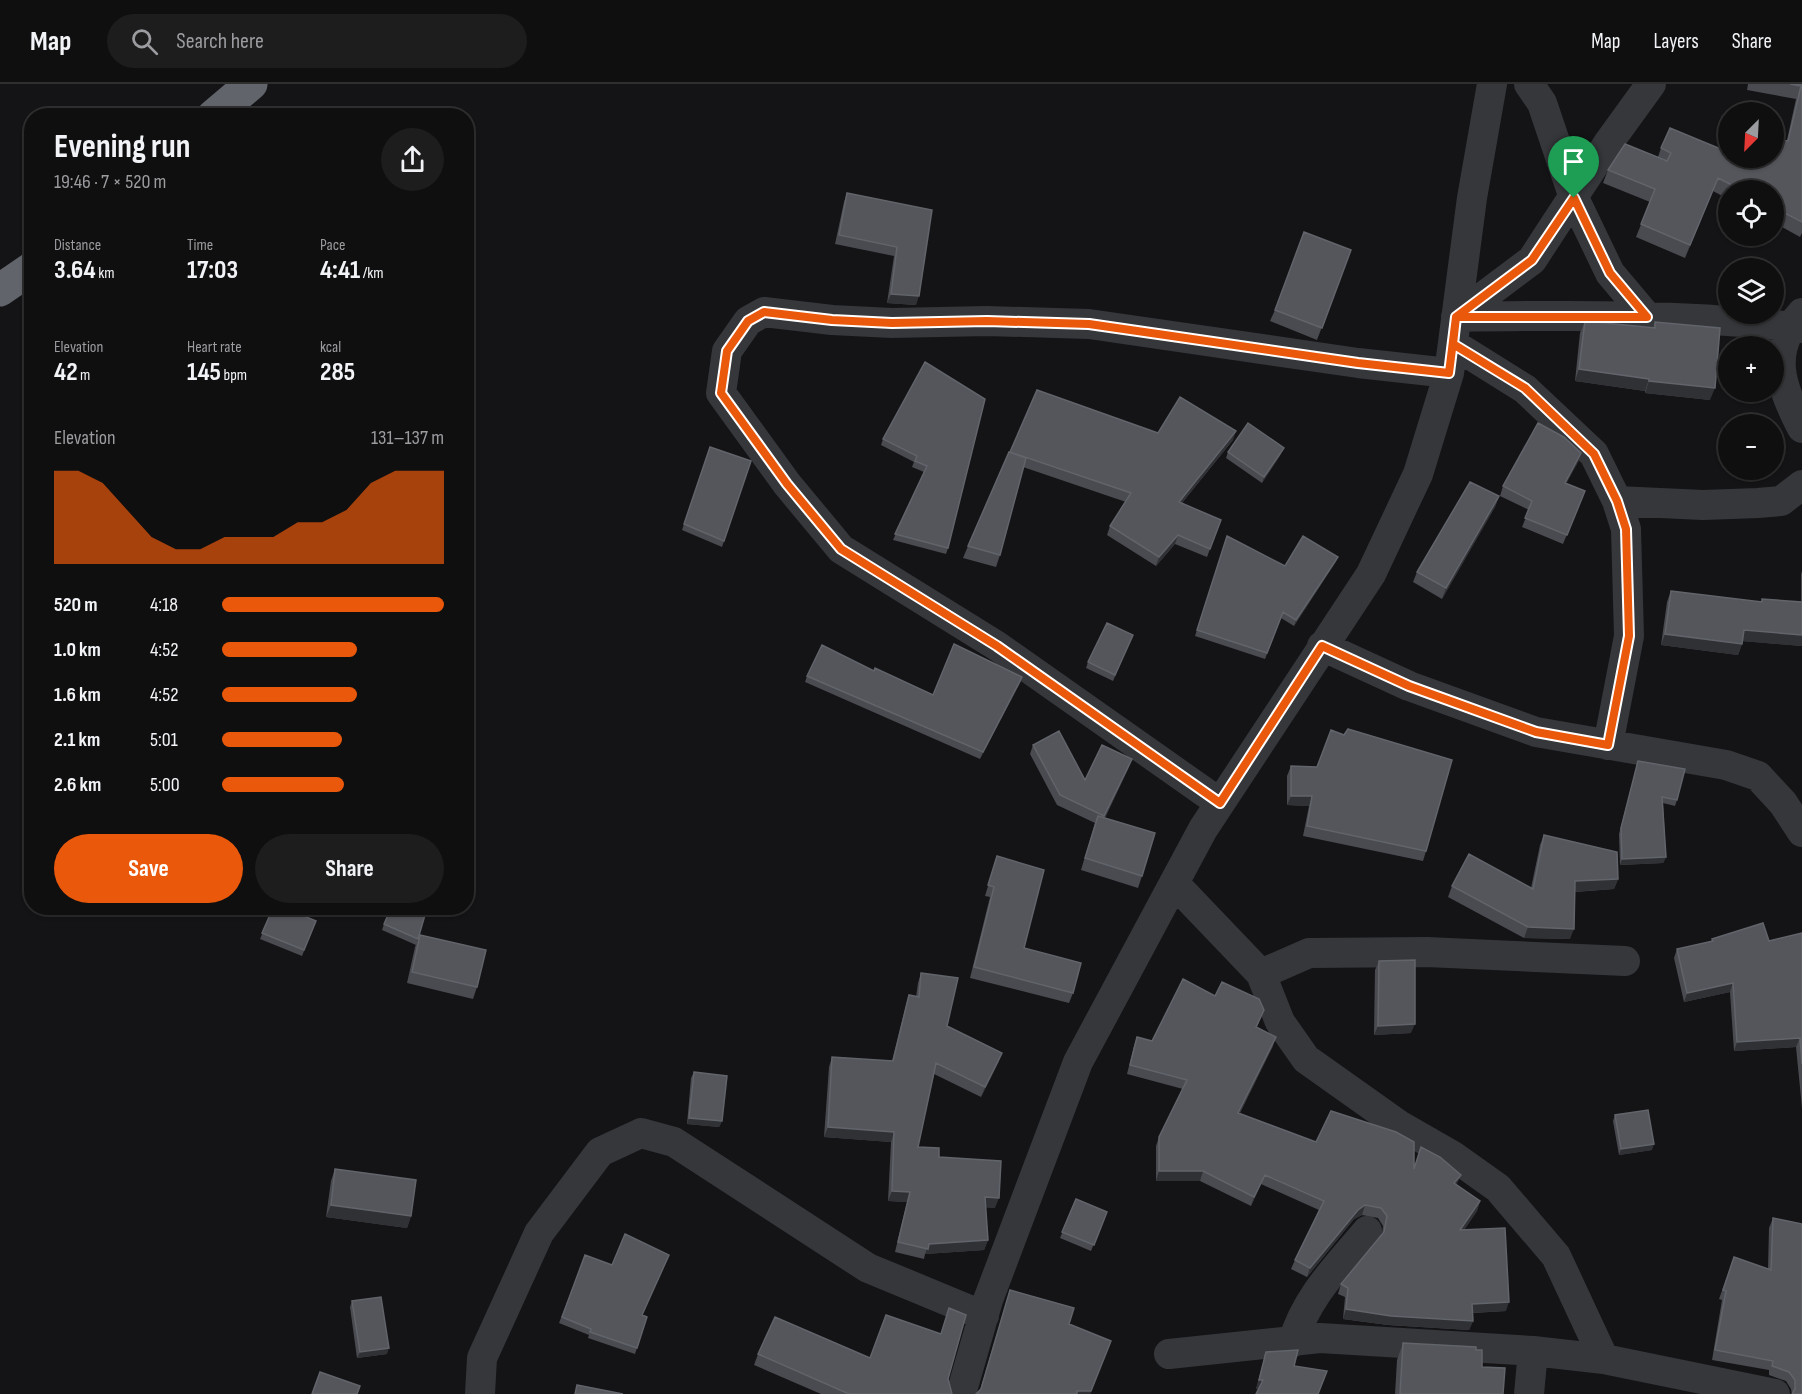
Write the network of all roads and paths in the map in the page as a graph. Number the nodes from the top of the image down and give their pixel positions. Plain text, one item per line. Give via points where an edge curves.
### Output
1 (251, 84) edge
2 (1492, 84) edge
3 (1529, 84) edge
4 (1651, 84) edge
5 (222, 108) edge
6 (1574, 198) junction
7 (24, 274) edge
8 (0, 290) edge
9 (1647, 317) junction
10 (1798, 323) edge
11 (1455, 330) junction
12 (1449, 373) junction
13 (1802, 429) edge
14 (1802, 485) edge
15 (1617, 501) junction
16 (1322, 646) junction
17 (1608, 745) junction
18 (1220, 803) junction
19 (1802, 832) edge
20 (1174, 883) junction
21 (1624, 961) dead end
22 (1261, 974) junction
23 (1367, 1231) dead end
24 (984, 1316) junction
25 (1293, 1342) junction
26 (1533, 1351) junction
27 (1169, 1354) dead end
28 (1604, 1359) junction
29 (480, 1394) edge
30 (961, 1394) edge
31 (1529, 1394) edge
32 (1774, 1394) edge

1 - 5 highway
2 - 11 street
3 - 6 street via 1542,103
4 - 6 street via 1608,142
6 - 9 street via 1610,273
6 - 11 street via 1532,260
7 - 8 highway
9 - 10 street
9 - 11 street
10 - 13 street via 1780,351 1784,393
11 - 12 street
11 - 15 street via 1525,388 1594,454
12 - 16 street via 1418,474 1371,574
12 - 18 street via 1089,324 892,323 764,312 748,321 727,351 721,393 787,484 841,549 997,646
14 - 15 street via 1781,501 1758,503
15 - 17 street via 1626,529 1629,636
16 - 17 street via 1409,686 1536,732
16 - 18 street
17 - 19 street via 1726,765 1758,776
18 - 20 street
20 - 22 street
20 - 24 street via 1078,1062
21 - 22 street via 1427,952 1309,953
22 - 28 street via 1280,1022 1306,1059 1498,1188 1556,1256
23 - 25 street via 1312,1296
24 - 29 street via 868,1268 674,1142 641,1133 600,1152 539,1233 482,1358
24 - 30 street
25 - 26 street via 1320,1338
25 - 27 street
26 - 28 street
26 - 31 street
28 - 32 street

